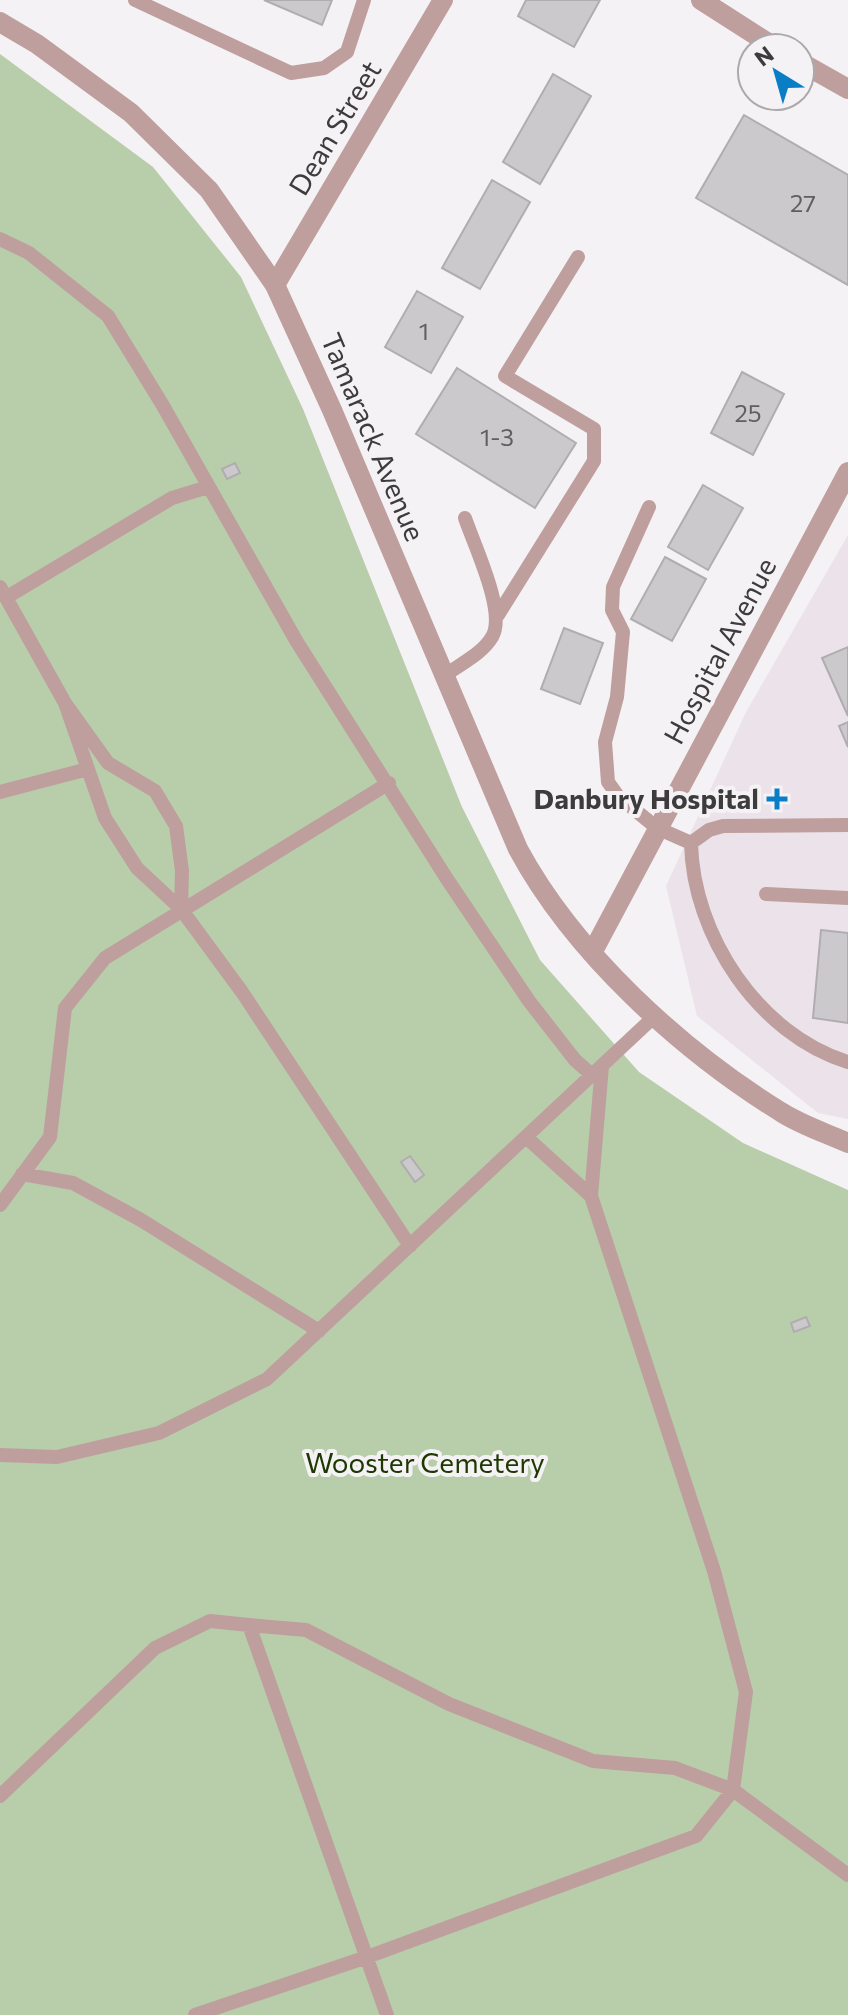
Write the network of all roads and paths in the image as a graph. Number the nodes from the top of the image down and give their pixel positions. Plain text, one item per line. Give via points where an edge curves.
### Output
1 (135, 0) edge
2 (364, 0) edge
3 (443, 0) edge
4 (701, 0) edge
5 (0, 22) edge
6 (751, 32) edge
7 (816, 71) edge
8 (848, 89) edge
9 (0, 239) edge
10 (578, 257) dead end
11 (275, 285) junction
12 (848, 472) edge
13 (208, 487) junction
14 (649, 507) dead end
15 (465, 518) dead end
16 (3, 592) edge
17 (498, 615) junction
18 (444, 676) junction
19 (65, 703) junction
20 (88, 769) junction
21 (389, 783) junction
22 (0, 792) edge
23 (848, 825) edge
24 (657, 828) junction
25 (691, 843) junction
26 (766, 894) dead end
27 (848, 898) edge
28 (181, 909) junction
29 (592, 953) junction
30 (656, 1015) junction
31 (848, 1062) edge
32 (597, 1070) junction
33 (526, 1137) junction
34 (848, 1143) edge
35 (22, 1174) junction
36 (591, 1196) junction
37 (0, 1205) edge
38 (410, 1246) junction
39 (319, 1331) junction
40 (0, 1455) edge
41 (249, 1625) junction
42 (3, 1787) edge
43 (733, 1790) junction
44 (848, 1875) edge
45 (367, 1957) junction
46 (195, 2015) edge
47 (387, 2015) edge

1 - 2 lane via 291,73 324,68 347,52
3 - 11 street, Dean Street
4 - 6 street
5 - 11 street, Tamarack Avenue via 131,113 209,190
7 - 8 street
9 - 13 lane via 29,253 108,316
10 - 17 lane via 505,376 594,429 594,461
11 - 18 street, Tamarack Avenue
12 - 24 street, Hospital Avenue
13 - 16 lane via 172,498
13 - 21 lane via 297,642
14 - 24 lane via 613,587 612,610 623,632 617,697 605,742 608,782
15 - 17 lane
16 - 19 lane
17 - 18 lane via 494,635 482,649
18 - 29 street, Tamarack Avenue via 518,849 545,896
19 - 20 lane
19 - 28 lane via 108,763 155,791 176,826
20 - 22 lane
20 - 28 lane via 105,818 137,868
21 - 28 lane
21 - 32 lane via 529,1001 575,1060
23 - 25 lane via 723,826
24 - 25 lane
24 - 29 street, Hospital Avenue
25 - 31 lane via 698,896 740,984 776,1022
26 - 27 lane
28 - 35 lane via 105,958 65,1008 50,1137
28 - 38 lane
29 - 30 street
30 - 32 lane
30 - 34 street via 681,1041 783,1114
32 - 33 lane
32 - 36 lane
33 - 36 lane
33 - 38 lane
35 - 37 lane
35 - 39 lane via 73,1183
36 - 43 lane via 714,1571 746,1692
38 - 39 lane
39 - 40 lane via 267,1379 159,1433 57,1457
41 - 42 lane via 210,1621 155,1648
41 - 43 lane via 306,1630 449,1704 593,1761 675,1768
41 - 45 lane
43 - 44 lane
43 - 45 lane via 696,1836
45 - 46 lane
45 - 47 lane

